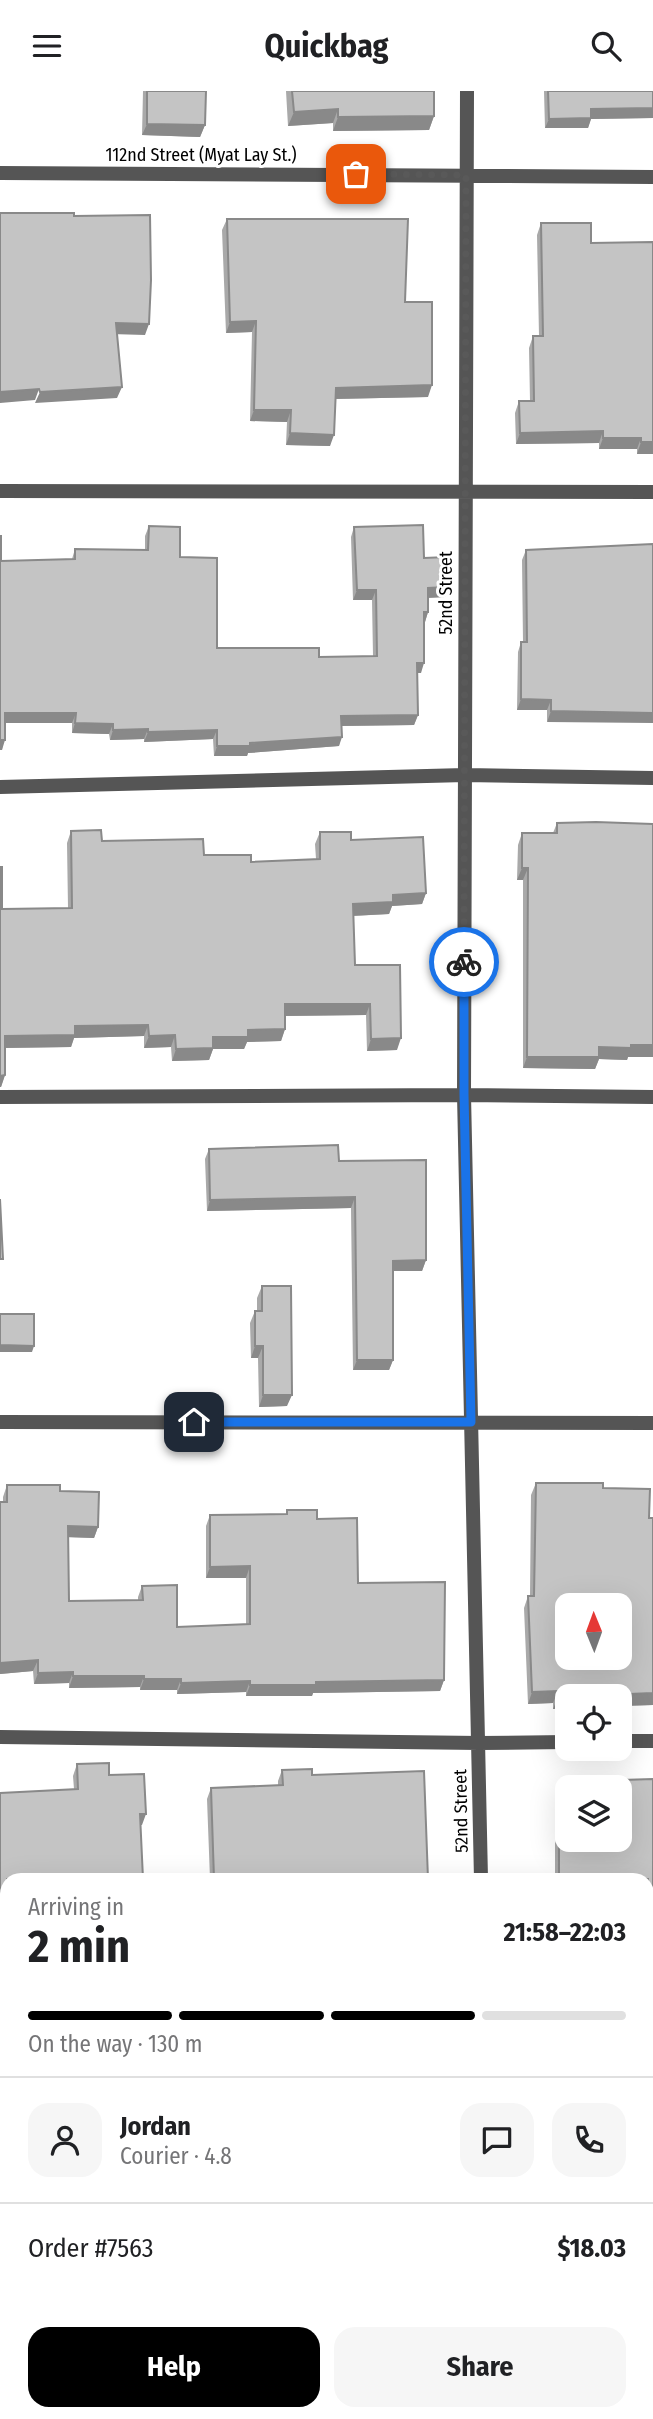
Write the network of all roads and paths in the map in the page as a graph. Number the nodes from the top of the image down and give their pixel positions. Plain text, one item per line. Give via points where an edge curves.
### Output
1 (467, 91) edge
2 (0, 173) edge
3 (466, 175) junction
4 (653, 177) edge
5 (0, 491) edge
6 (653, 492) edge
7 (465, 493) junction
8 (465, 775) junction
9 (653, 778) edge
10 (0, 787) edge
11 (464, 1094) junction
12 (0, 1097) edge
13 (653, 1097) edge
14 (0, 1422) edge
15 (471, 1422) junction
16 (653, 1423) edge
17 (0, 1737) edge
18 (632, 1741) edge
19 (653, 1741) edge
20 (555, 1742) edge
21 (479, 1743) junction
22 (481, 1873) edge

1 - 3 street, 52nd Street
2 - 3 street, 112nd Street (Myat Lay St.)
3 - 4 street, 112nd Street (Myat Lay St.)
3 - 7 street, 52nd Street
5 - 7 street
6 - 7 street
7 - 8 street, 52nd Street
8 - 9 street
8 - 10 street
8 - 11 street, 52nd Street
11 - 12 street
11 - 13 street
11 - 15 street, 52nd Street
14 - 15 street
15 - 16 street
15 - 21 street, 52nd Street
17 - 21 street
18 - 19 street
20 - 21 street
21 - 22 street, 52nd Street

